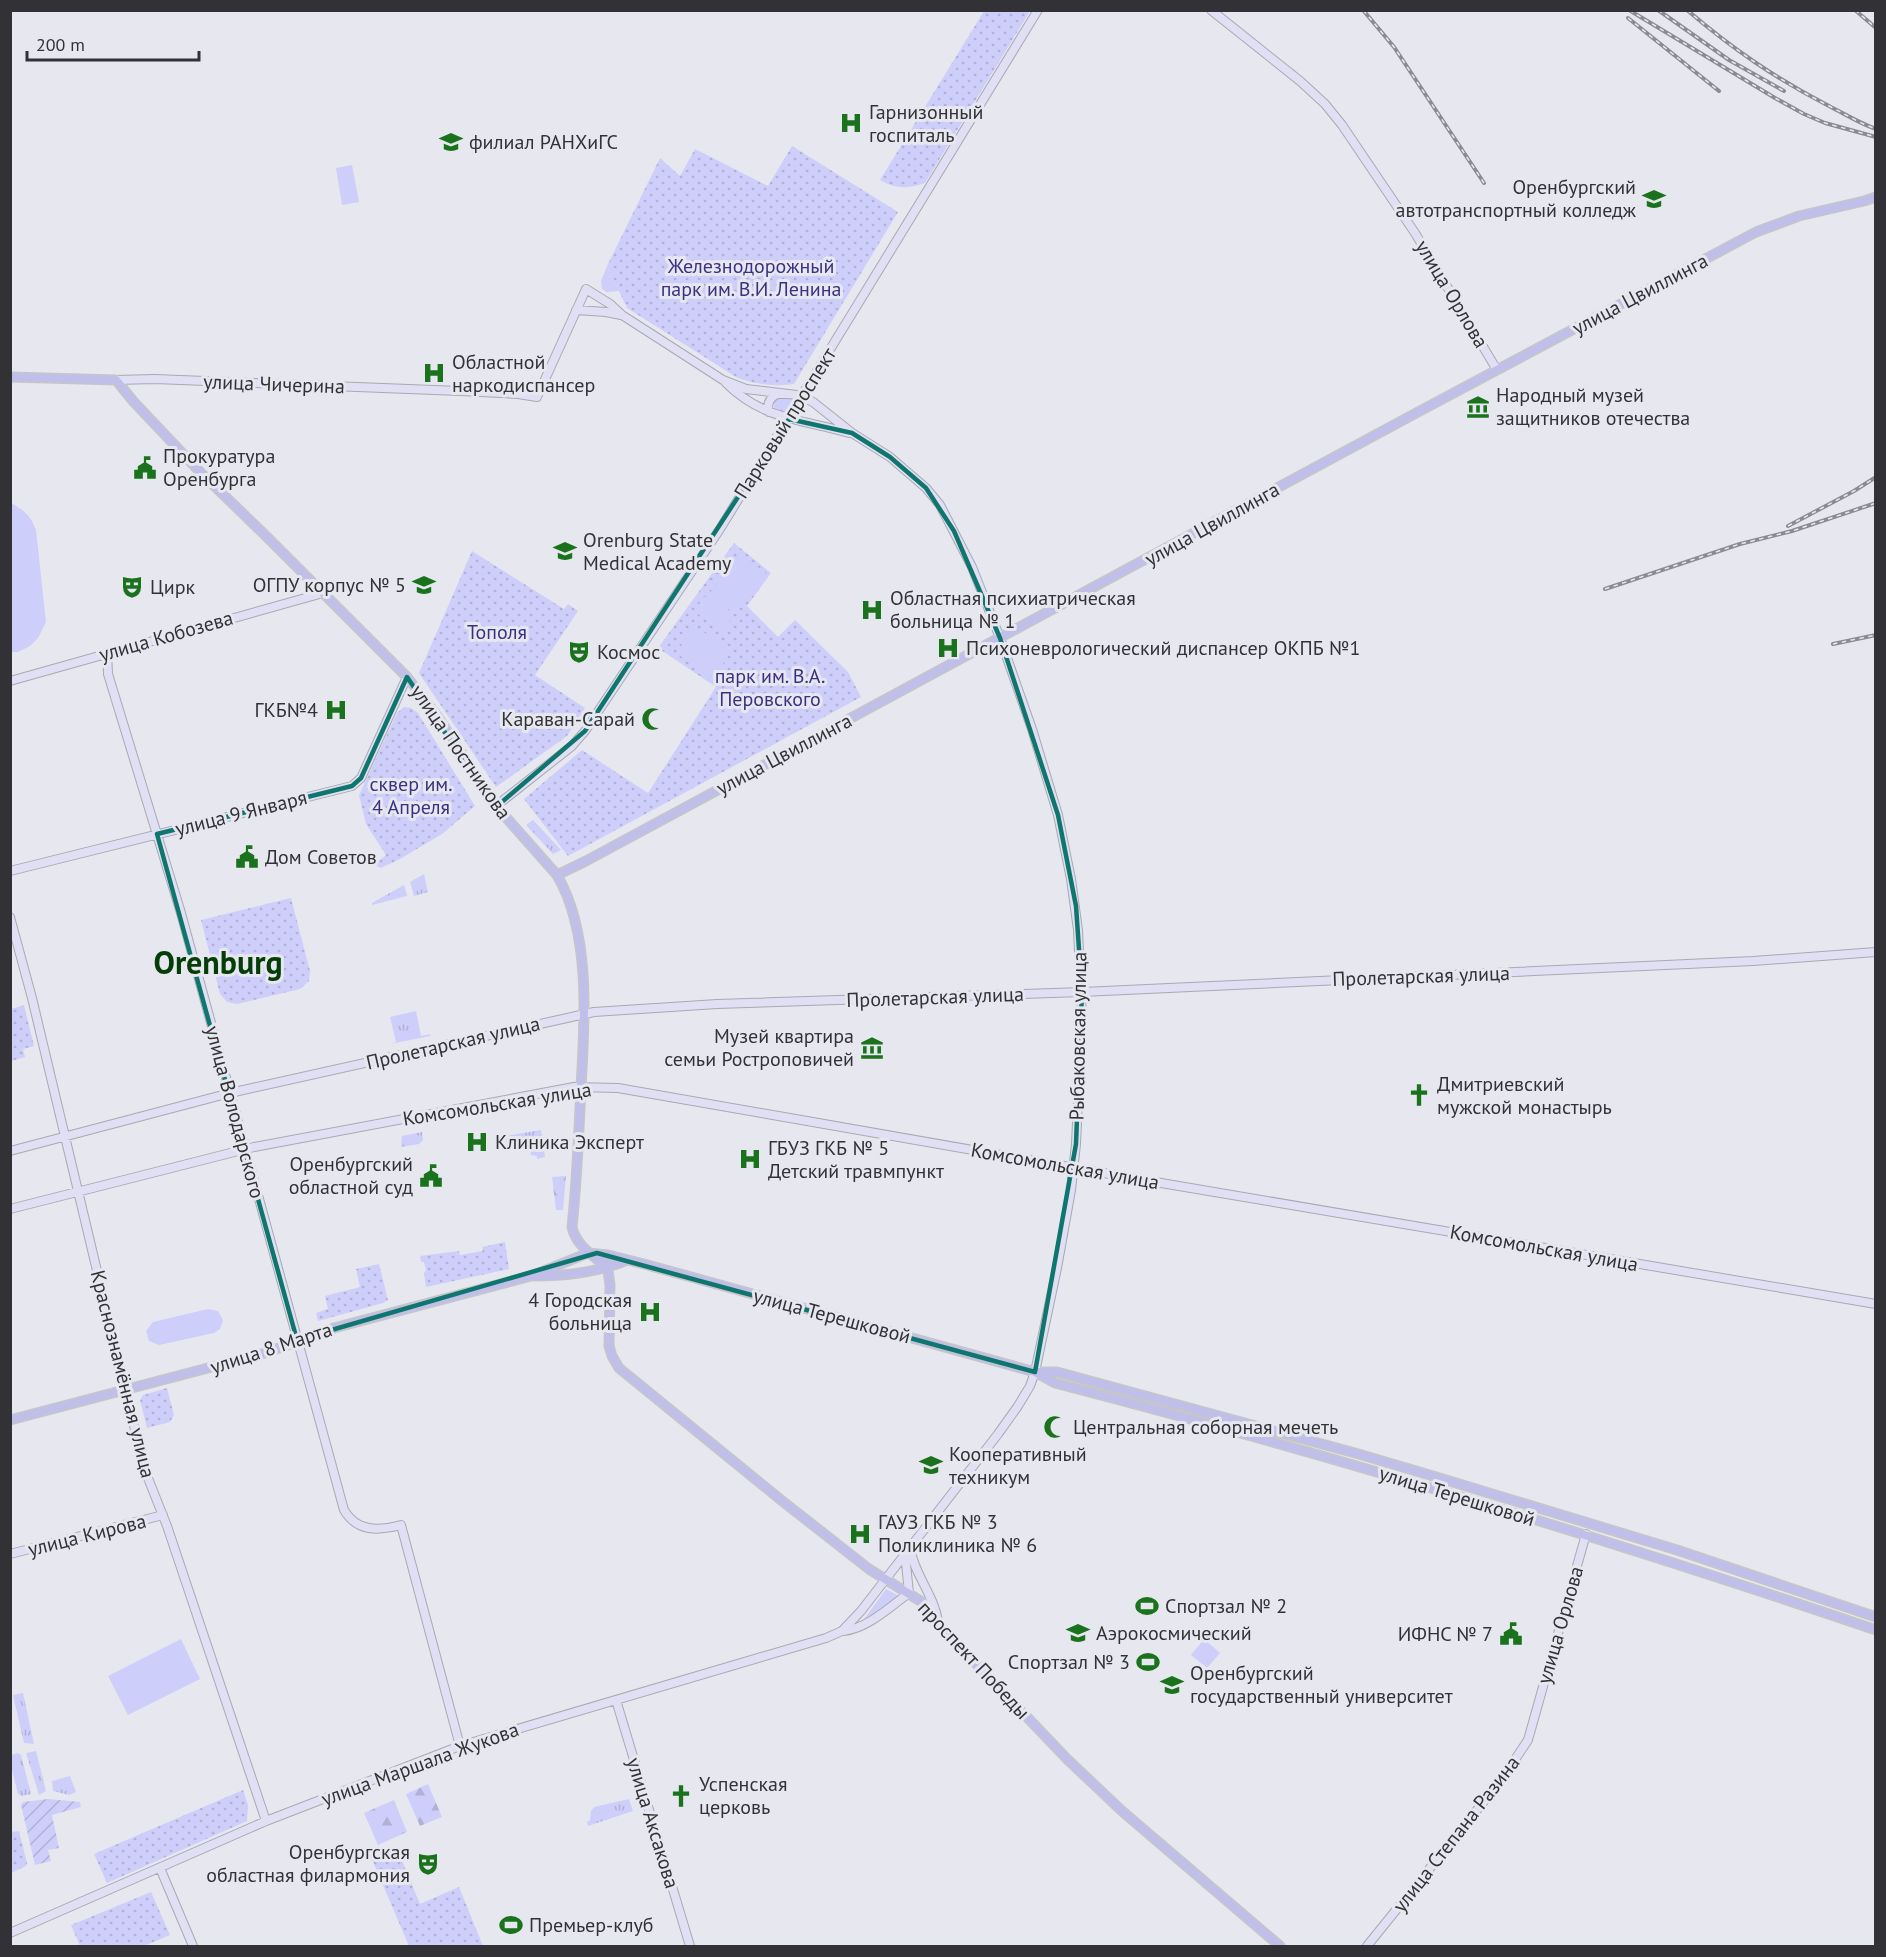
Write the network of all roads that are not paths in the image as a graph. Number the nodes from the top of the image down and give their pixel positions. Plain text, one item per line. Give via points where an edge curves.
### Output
1 (1038, 10) edge
2 (1211, 10) edge
3 (1875, 197) edge
4 (576, 310) junction
5 (622, 315) junction
6 (1497, 370) junction
7 (10, 377) edge
8 (116, 380) junction
9 (723, 380) junction
10 (779, 393) junction
11 (802, 396) junction
12 (821, 407) junction
13 (769, 412) junction
14 (789, 419) junction
15 (811, 424) junction
16 (852, 433) junction
17 (323, 593) junction
18 (1000, 638) junction
19 (107, 653) junction
20 (407, 676) junction
21 (10, 681) edge
22 (496, 806) junction
23 (157, 834) junction
24 (10, 871) edge
25 (557, 875) junction
26 (10, 917) edge
27 (1875, 952) edge
28 (1082, 992) junction
29 (585, 1013) junction
30 (581, 1086) junction
31 (230, 1093) junction
32 (65, 1137) junction
33 (244, 1149) junction
34 (10, 1151) edge
35 (1074, 1167) junction
36 (78, 1191) junction
37 (10, 1209) edge
38 (588, 1253) junction
39 (608, 1255) junction
40 (628, 1260) junction
41 (608, 1268) junction
42 (531, 1276) junction
43 (1875, 1304) edge
44 (297, 1340) junction
45 (1035, 1372) junction
46 (124, 1390) junction
47 (10, 1420) edge
48 (163, 1515) junction
49 (1586, 1534) junction
50 (908, 1551) junction
51 (10, 1554) edge
52 (885, 1580) junction
53 (909, 1593) junction
54 (1875, 1617) edge
55 (938, 1622) junction
56 (1875, 1630) edge
57 (842, 1631) junction
58 (616, 1700) junction
59 (1535, 1716) joint
60 (460, 1746) junction
61 (266, 1821) junction
62 (160, 1868) junction
63 (10, 1933) edge
64 (193, 1947) edge
65 (690, 1947) edge
66 (1281, 1947) edge
67 (1366, 1947) edge

1 - 11 main road, Парковый проспект
2 - 6 main road, улица Орлова via 1325,104 1415,233
3 - 6 main road, улица Цвиллинга via 1799,216 1756,232
4 - 5 main road, Рыбаковская улица
4 - 5 main road, Рыбаковская улица via 586,289
4 - 8 main road, улица Чичерина via 537,398 471,391
5 - 9 main road, Рыбаковская улица
6 - 18 main road, улица Цвиллинга
7 - 8 main road, улица Чичерина
8 - 17 main road, улица Постникова via 202,474
9 - 10 main road, Рыбаковская улица via 746,389
9 - 13 main road, Рыбаковская улица
10 - 11 main road, Рыбаковская улица
10 - 13 main road via 769,400
11 - 12 main road, Рыбаковская улица
11 - 14 main road, Парковый проспект
12 - 15 main road via 822,416
12 - 16 main road, Рыбаковская улица
13 - 14 main road, Рыбаковская улица
14 - 15 main road, Рыбаковская улица
14 - 22 main road, Парковый проспект via 585,731
15 - 16 main road, Рыбаковская улица
16 - 18 main road, Рыбаковская улица via 904,467 940,505 972,567
17 - 19 main road, улица Кобозева
17 - 20 main road, улица Постникова
18 - 25 main road, улица Цвиллинга
18 - 28 main road, Рыбаковская улица via 1058,815 1076,906
19 - 21 main road, улица Кобозева
19 - 23 main road, улица Володарского via 108,674
20 - 22 main road, улица Постникова
20 - 23 main road, улица 9 Января via 362,778 352,786
22 - 25 main road, улица Постникова
23 - 24 main road, улица 9 Января
23 - 31 main road, улица Володарского
25 - 29 main road, улица Постникова via 580,941
26 - 32 main road, Краснознамённая улица
27 - 28 main road, Пролетарская улица via 1742,962
28 - 29 main road, Пролетарская улица via 717,1004
28 - 35 main road, Рыбаковская улица
29 - 30 main road, улица Постникова
29 - 31 main road, Пролетарская улица
30 - 33 main road, Комсомольская улица
30 - 35 main road, Комсомольская улица via 618,1088
30 - 38 main road, улица Постникова via 572,1227
31 - 32 main road, Пролетарская улица
31 - 33 main road, улица Володарского
32 - 34 main road, Пролетарская улица
32 - 36 main road, Краснознамённая улица
33 - 36 main road, Комсомольская улица
33 - 44 main road, улица Володарского
35 - 43 main road, Комсомольская улица
35 - 45 main road, Рыбаковская улица
36 - 37 main road, Комсомольская улица
36 - 46 main road, Краснознамённая улица
38 - 39 main road, улица Терешковой
38 - 41 main road
38 - 42 main road, улица 8 Марта
39 - 40 main road, улица Терешковой
39 - 41 main road, проспект Победы
40 - 41 main road
40 - 45 main road, улица Терешковой
41 - 42 main road, улица 8 Марта
41 - 52 main road, проспект Победы via 609,1346 619,1368
42 - 44 main road, улица 8 Марта
44 - 46 main road, улица 8 Марта via 265,1353
44 - 60 main road, улица Володарского via 344,1510 355,1524 364,1527 401,1525
45 - 49 main road, улица Терешковой via 1055,1383
45 - 50 main road, Рыбаковская улица via 1018,1406
45 - 54 main road, улица Терешковой via 1058,1372 1355,1453 1677,1551
46 - 47 main road, улица 8 Марта
46 - 48 main road, Краснознамённая улица via 144,1468
48 - 51 main road, улица Кирова
48 - 61 main road, Краснознамённая улица
49 - 56 main road, улица Терешковой
49 - 59 main road, улица Орлова
50 - 52 main road, Рыбаковская улица
50 - 53 main road
50 - 55 main road via 933,1602
52 - 53 main road, проспект Победы
52 - 57 main road, улица Маршала Жукова
53 - 55 main road, проспект Победы
53 - 57 main road, улица Маршала Жукова via 860,1627
55 - 66 main road, проспект Победы via 1067,1759
57 - 58 main road, улица Маршала Жукова
58 - 60 main road, улица Маршала Жукова
58 - 65 main road, улица Аксакова
59 - 67 main road, улица Степана Разина via 1528,1740 1504,1777
60 - 61 main road, улица Маршала Жукова
61 - 62 main road, улица Маршала Жукова
62 - 63 main road, улица Маршала Жукова
62 - 64 main road

